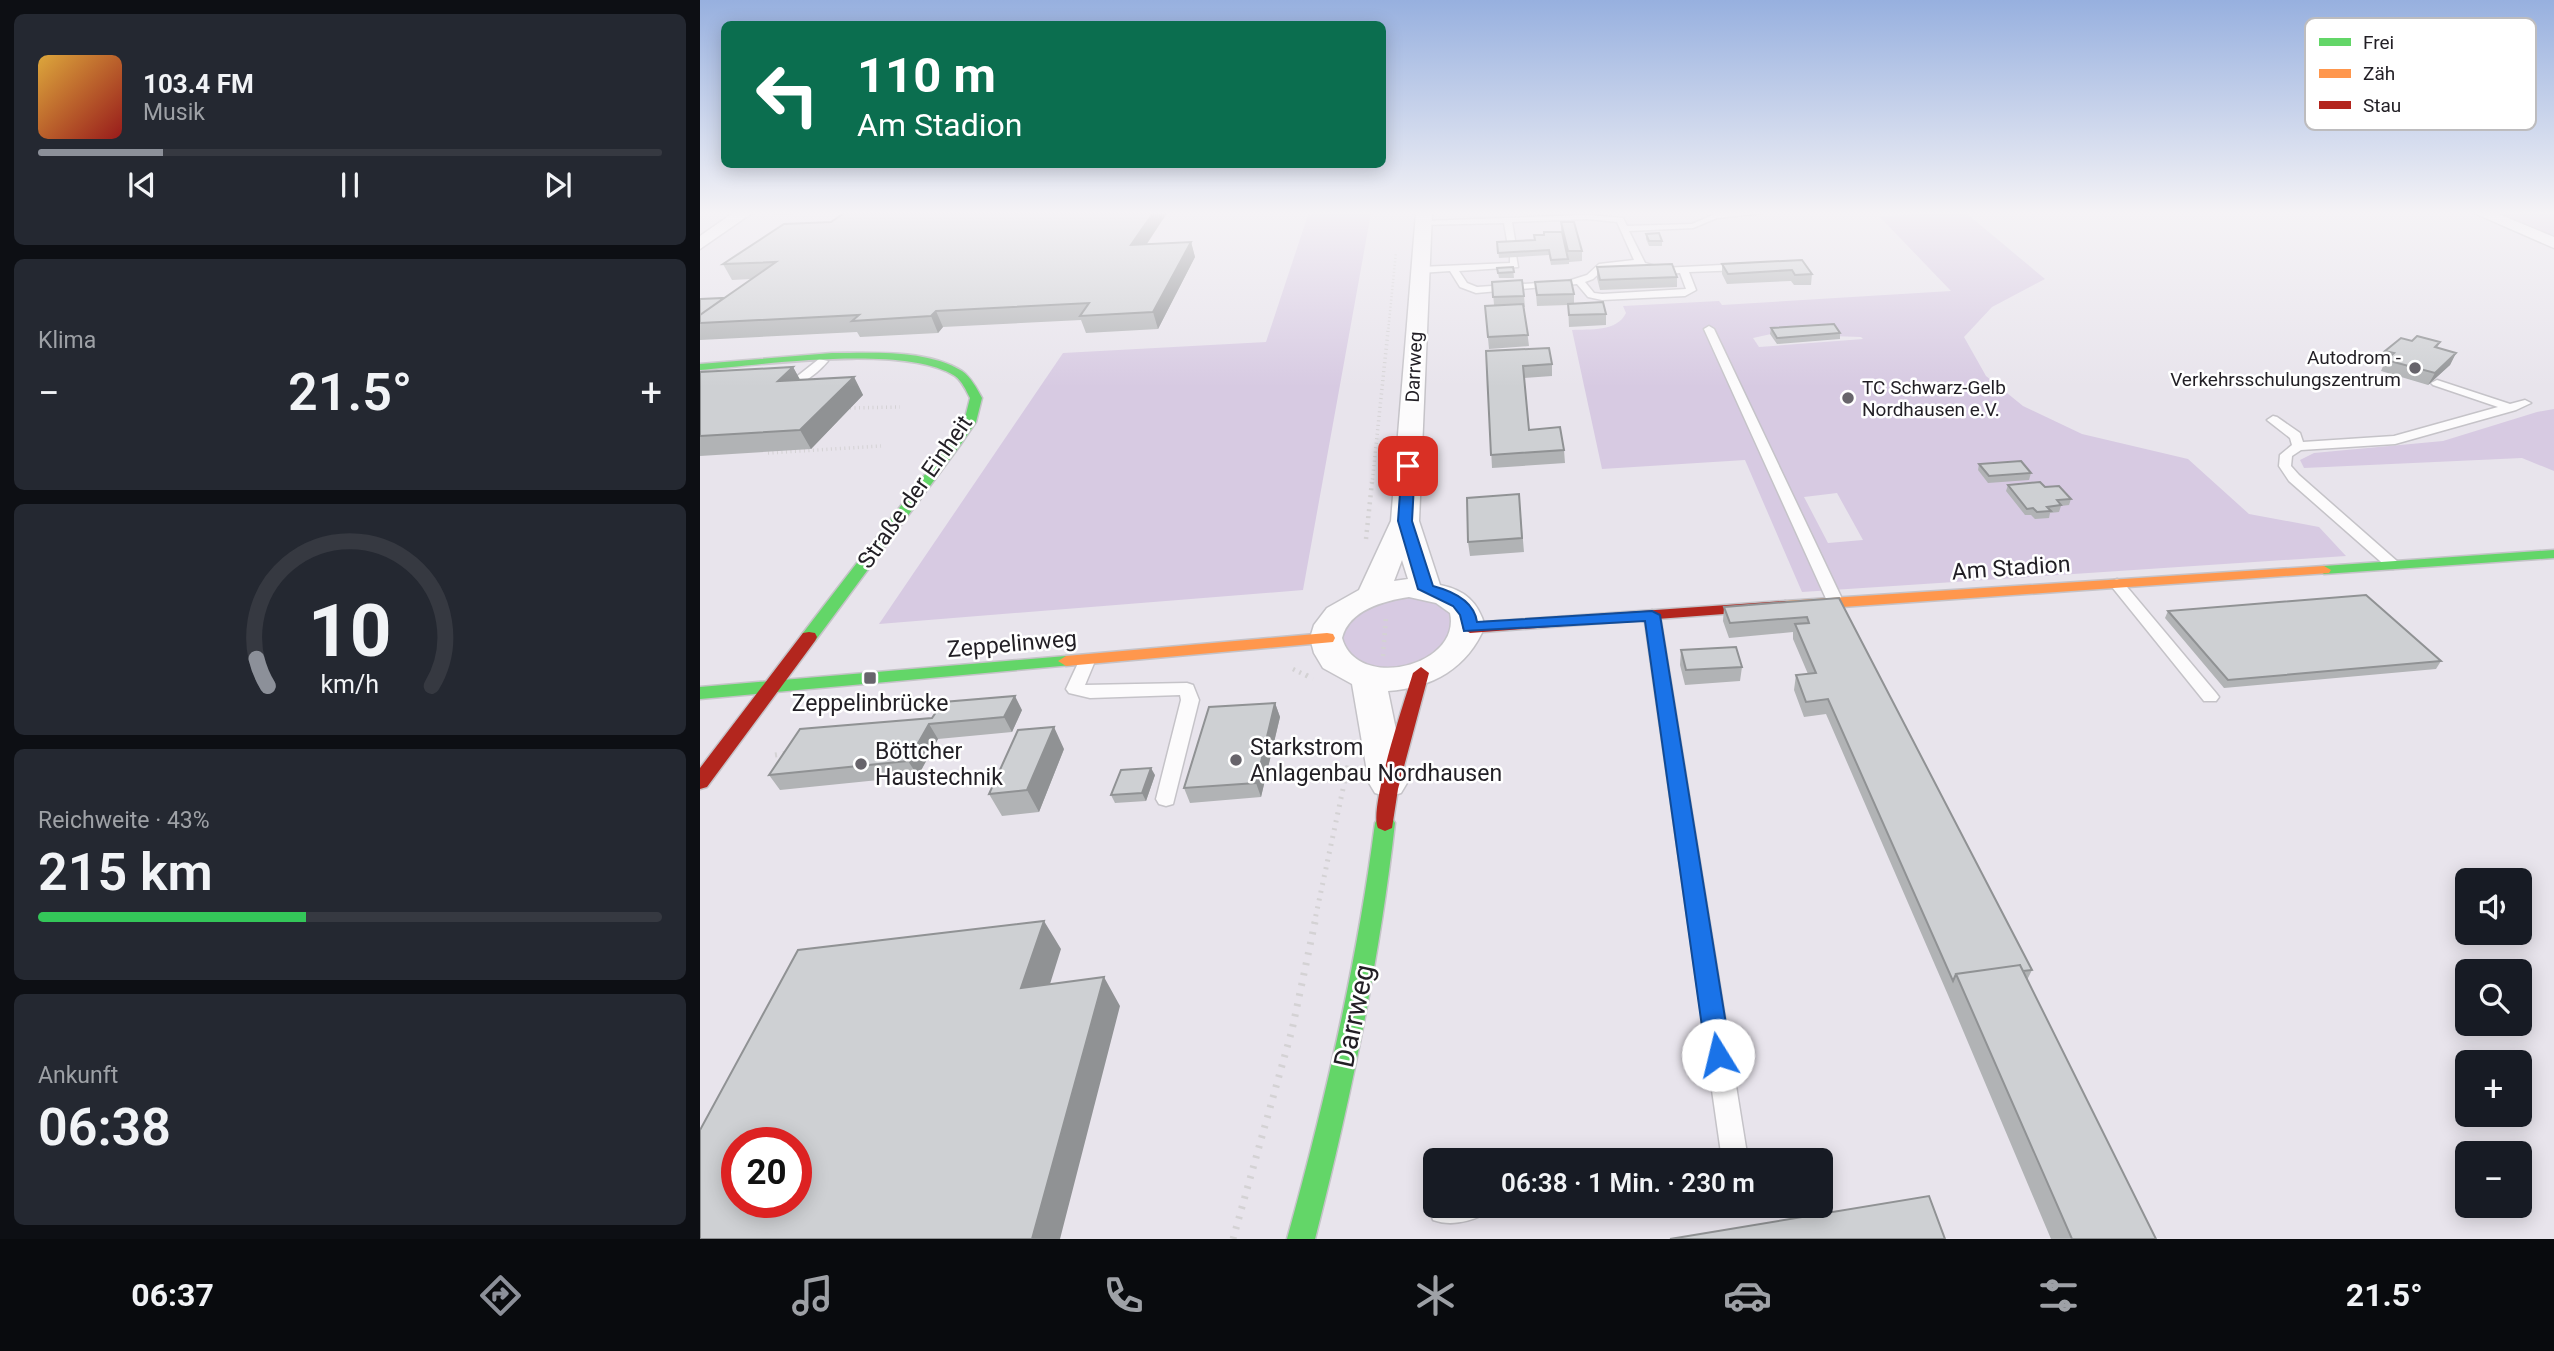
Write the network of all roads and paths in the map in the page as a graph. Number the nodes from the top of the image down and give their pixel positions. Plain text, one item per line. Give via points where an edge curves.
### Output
1 (1420, 270) edge
2 (1679, 270) edge
3 (1394, 271) edge
4 (1455, 271) edge
5 (1595, 271) edge
6 (1580, 282) junction
7 (1709, 329) dead end
8 (822, 361) junction
9 (700, 367) edge
10 (761, 383) edge
11 (2437, 383) edge
12 (2525, 403) dead end
13 (900, 407) dead end
14 (850, 408) dead end
15 (2512, 408) junction
16 (2273, 420) dead end
17 (881, 446) dead end
18 (2298, 446) junction
19 (768, 453) edge
20 (1405, 521) junction
21 (1365, 550) dead end
22 (2554, 554) edge
23 (2393, 565) junction
24 (2117, 584) junction
25 (1426, 589) junction
26 (1381, 592) junction
27 (1836, 603) junction
28 (1652, 615) junction
29 (1470, 628) junction
30 (1327, 638) junction
31 (1273, 643) junction
32 (1087, 661) junction
33 (1421, 673) junction
34 (1375, 678) junction
35 (1322, 684) dead end
36 (773, 686) junction
37 (700, 693) edge
38 (2210, 697) dead end
39 (1351, 752) dead end
40 (795, 753) edge
41 (775, 755) dead end
42 (700, 782) edge
43 (1389, 789) junction
44 (1166, 799) dead end
45 (1733, 1148) edge
46 (1233, 1239) edge
47 (1301, 1239) edge

1 - 20 street, Darrweg
2 - 6 lane via 1690,290 1685,292 1602,297 1591,295
3 - 21 path
4 - 6 lane via 1463,285 1476,290
5 - 6 lane
7 - 27 lane
8 - 9 street, Straße der Einheit
8 - 10 lane via 798,381
8 - 36 street, Straße der Einheit via 922,362 956,372 969,383 976,398 970,422 957,441
11 - 15 lane
12 - 15 lane
13 - 14 path
15 - 18 lane via 2395,440
16 - 18 lane via 2296,436
17 - 19 path
18 - 23 lane via 2286,454 2285,466 2294,478
20 - 25 street, Darrweg
20 - 26 street, Darrweg
22 - 23 street, Am Stadion
23 - 24 street, Am Stadion
24 - 27 street, Am Stadion
24 - 38 lane
25 - 26 street
25 - 29 street via 1459,603 1468,614
26 - 30 street via 1342,612 1331,624
26 - 34 path
27 - 28 street, Am Stadion
28 - 29 street, Am Stadion
28 - 45 lane
29 - 33 street via 1456,654
30 - 31 street, Zeppelinweg
30 - 34 street via 1329,652 1339,664
31 - 32 street, Zeppelinweg
31 - 35 path via 1270,661
32 - 36 street, Zeppelinweg
32 - 44 lane via 1075,689 1187,689 1190,700
33 - 34 street
33 - 43 street, Darrweg
34 - 43 street, Darrweg
36 - 37 street, Zeppelinweg
36 - 42 street, Straße der Einheit
39 - 46 path via 1292,1030
40 - 41 path
43 - 47 street, Darrweg via 1360,991

